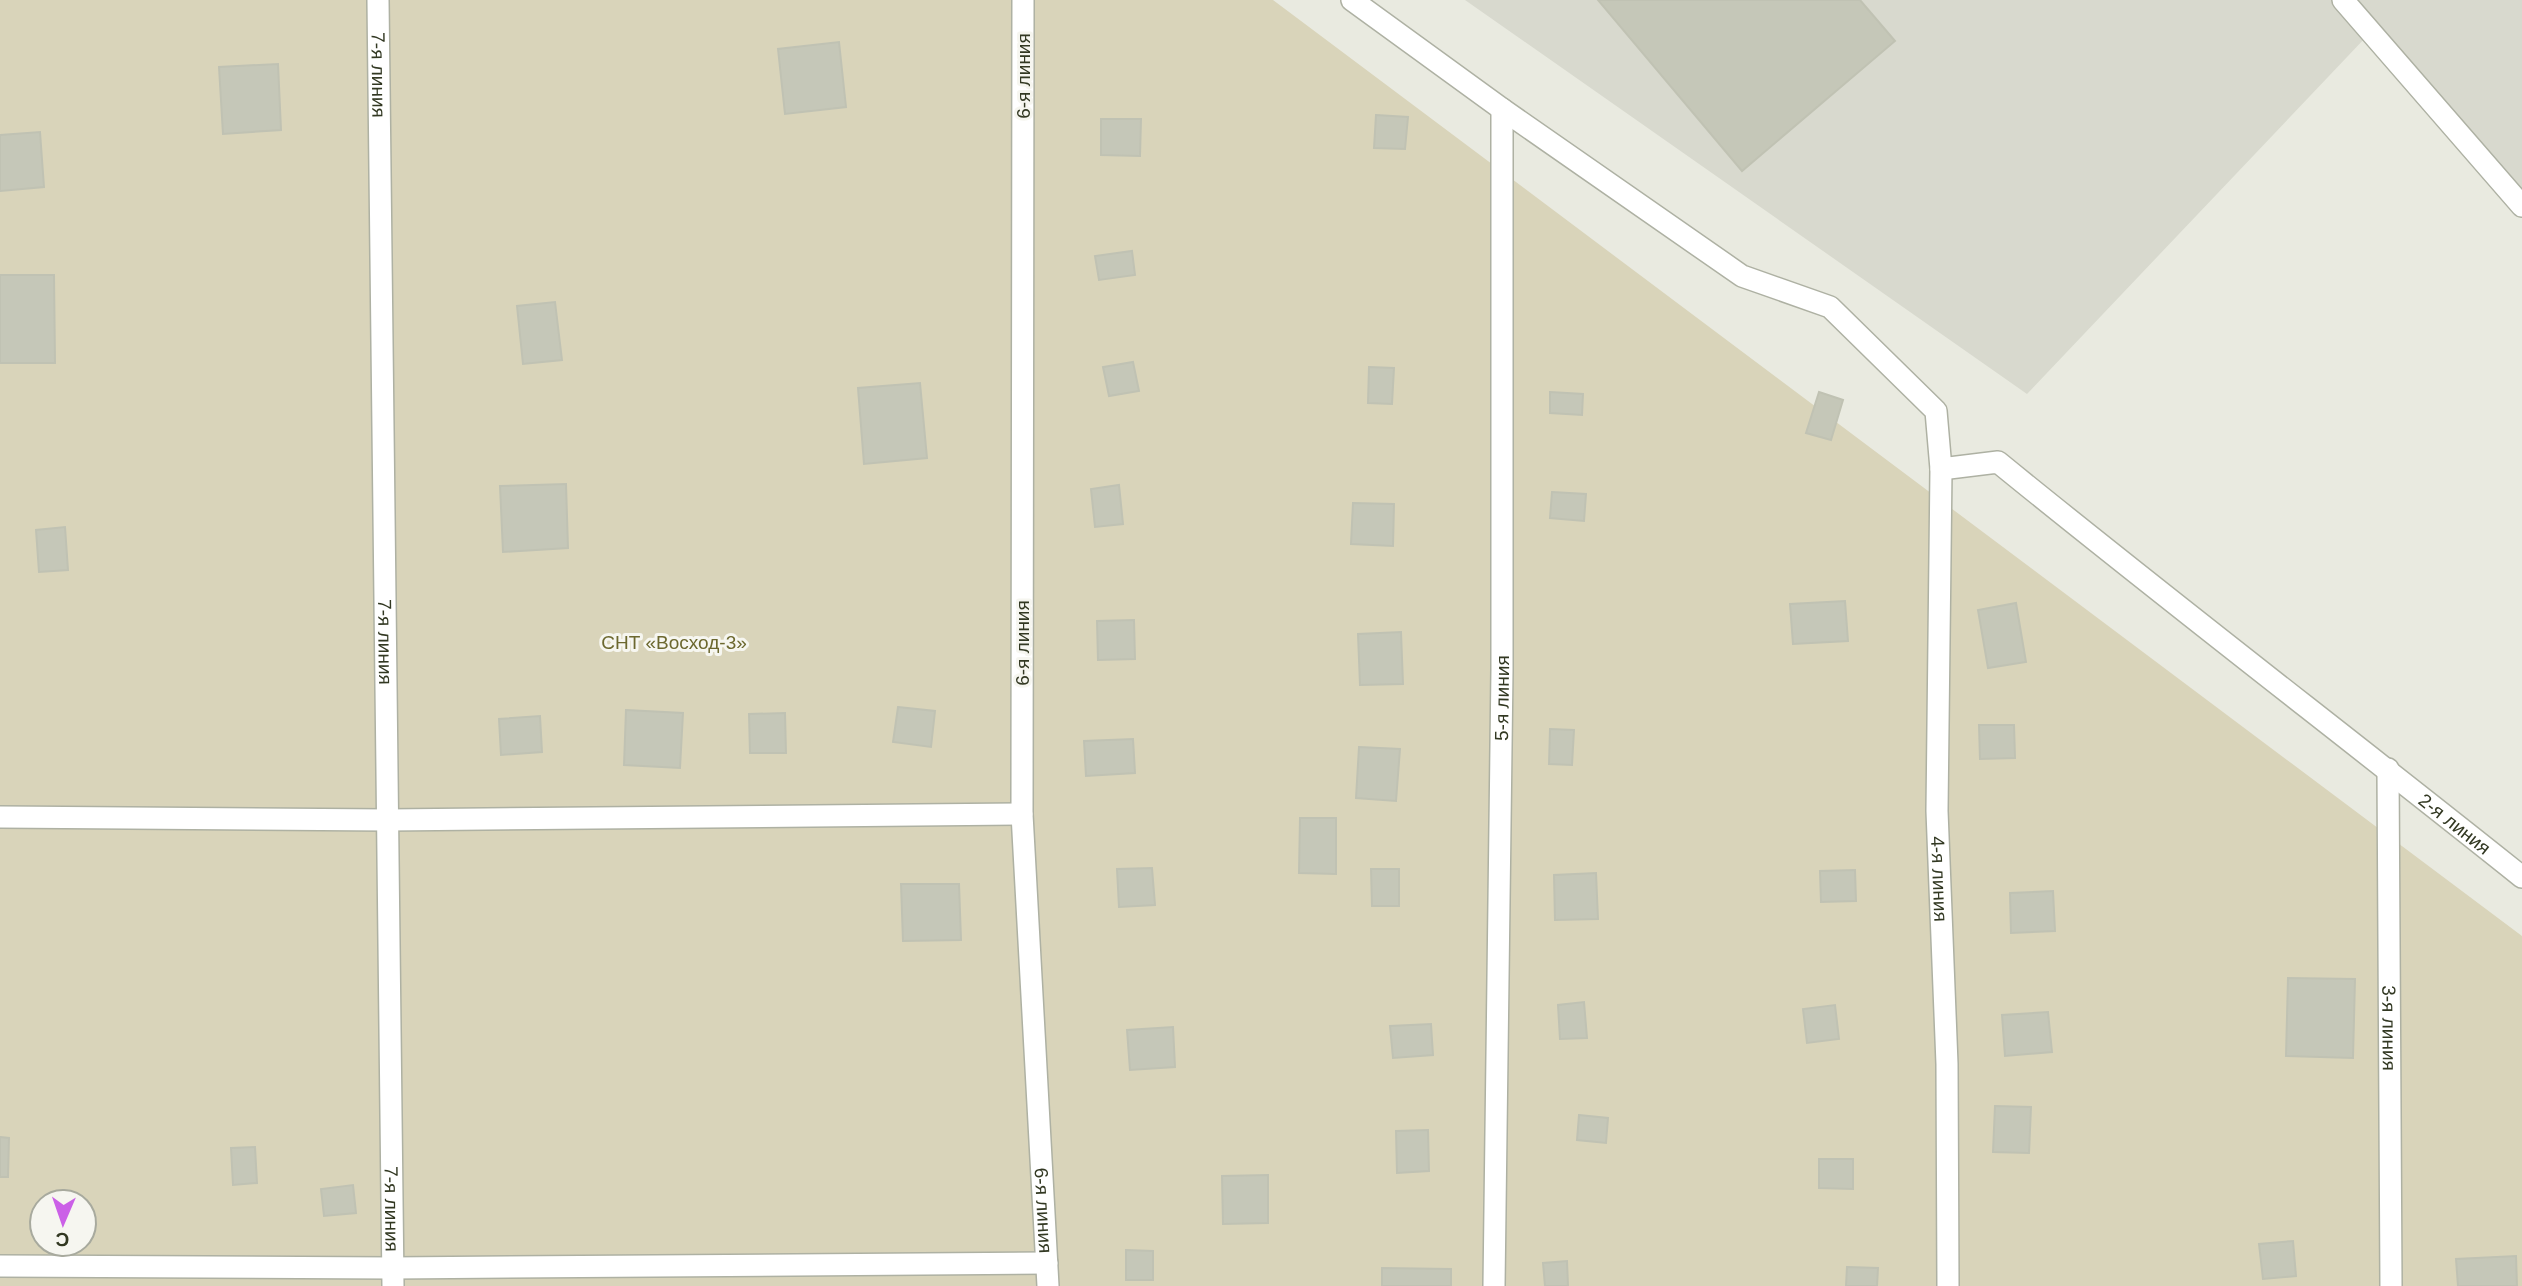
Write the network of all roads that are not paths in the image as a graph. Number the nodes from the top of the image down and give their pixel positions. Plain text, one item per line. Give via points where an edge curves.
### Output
1 (379, 0) edge
2 (1023, 0) edge
3 (1352, 0) edge
4 (2343, 0) edge
5 (1502, 109) junction
6 (2522, 206) edge
7 (1941, 469) junction
8 (2388, 769) junction
9 (1022, 814) junction
10 (0, 817) edge
11 (388, 820) junction
12 (2522, 877) edge
13 (1047, 1263) junction
14 (0, 1266) edge
15 (393, 1277) edge
16 (1048, 1286) edge
17 (1494, 1286) edge
18 (1948, 1286) edge
19 (2391, 1286) edge

1 - 11 street, 7-я линия
2 - 9 street, 6-я линия
3 - 5 street, 4-я линия
4 - 6 street
5 - 7 street, 4-я линия via 1742,275 1830,307 1936,411
5 - 17 street, 5-я линия via 1502,670
7 - 8 street, 2-я линия via 1998,462
7 - 18 street, 4-я линия via 1937,811 1947,1064
8 - 12 street, 2-я линия
8 - 19 street, 3-я линия
9 - 11 street
9 - 13 street, 6-я линия
10 - 11 street
11 - 15 street, 7-я линия
13 - 15 street
13 - 16 street, 6-я линия
14 - 15 street

